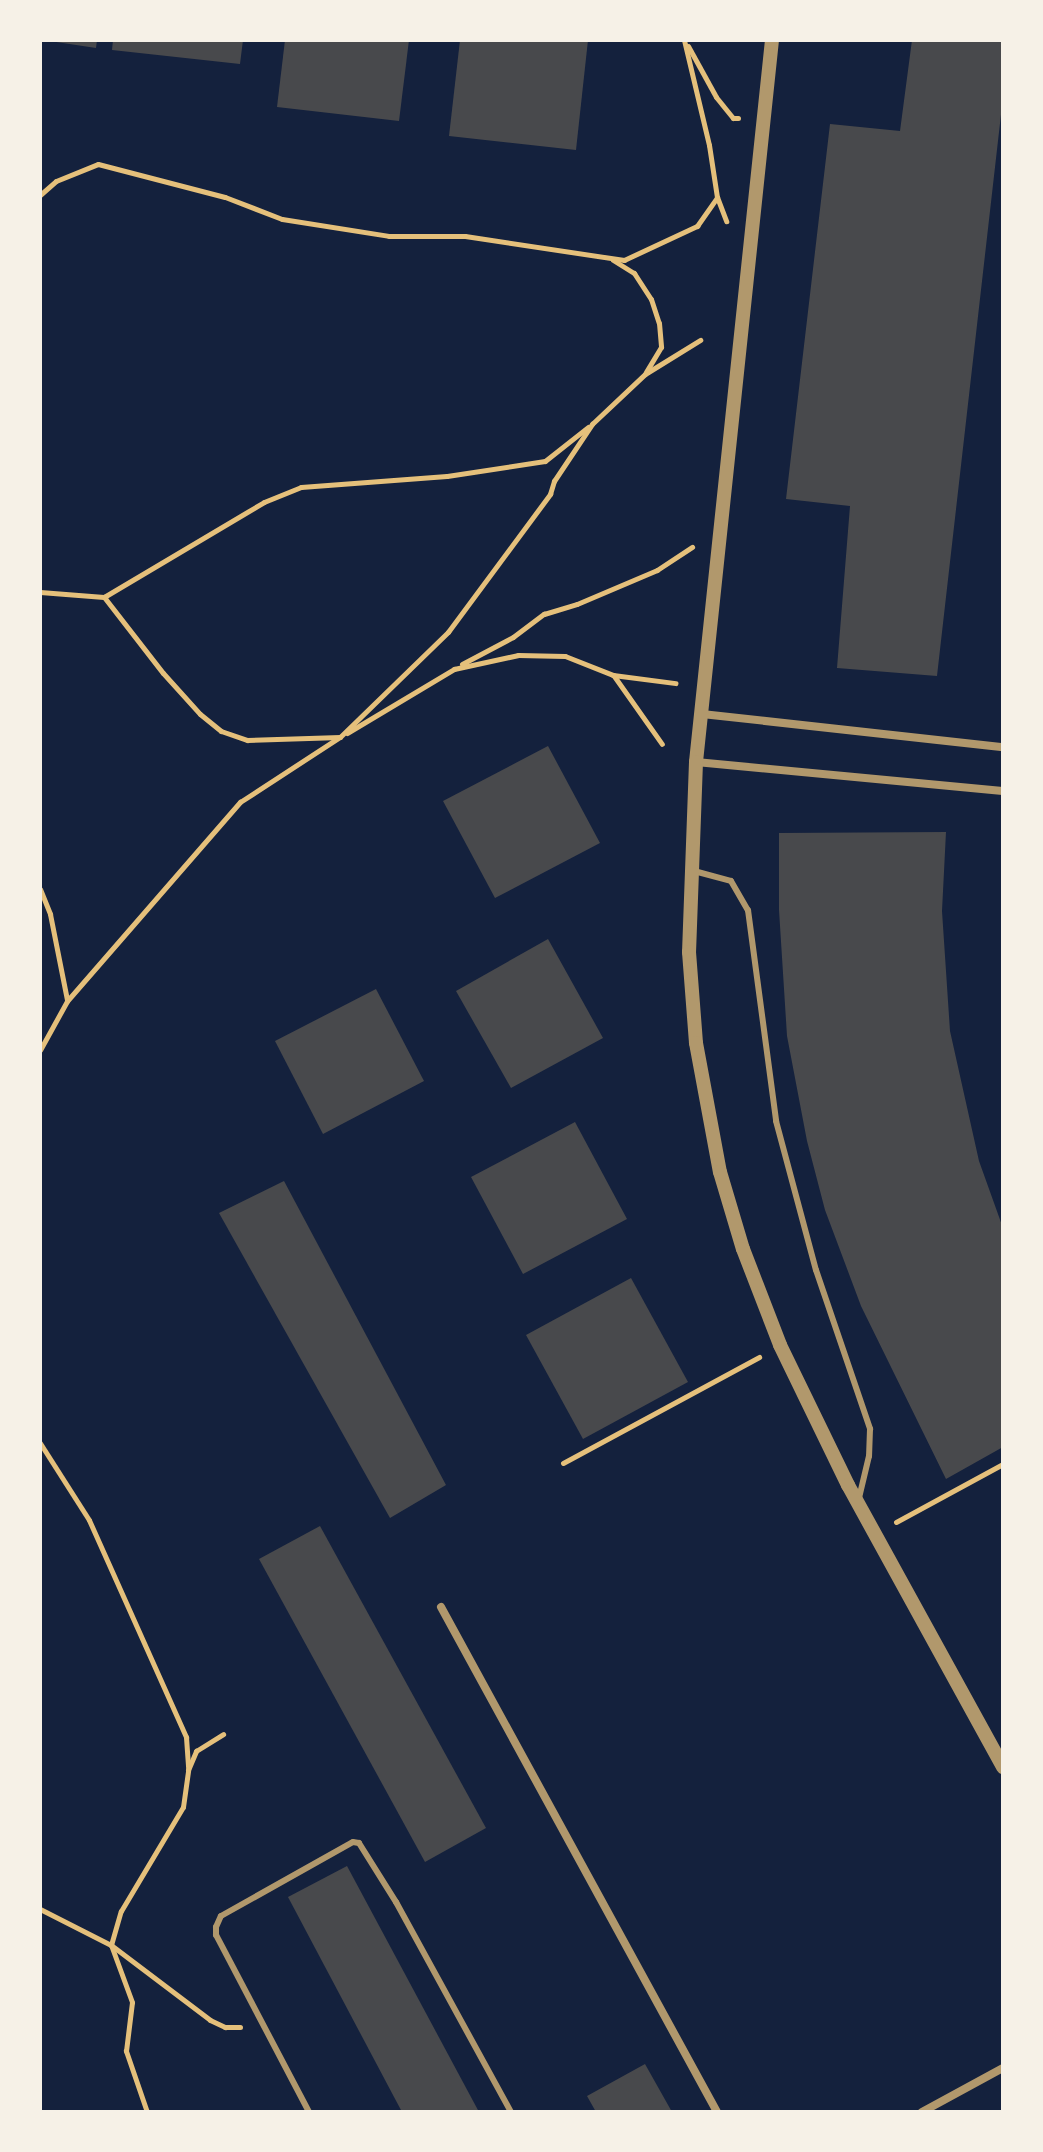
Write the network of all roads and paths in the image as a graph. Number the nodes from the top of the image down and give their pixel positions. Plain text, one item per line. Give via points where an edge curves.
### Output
1 (685, 40) edge
2 (772, 40) edge
3 (738, 118) dead end
4 (40, 195) edge
5 (717, 197) junction
6 (726, 221) dead end
7 (609, 258) junction
8 (700, 340) dead end
9 (645, 374) junction
10 (592, 424) junction
11 (692, 547) dead end
12 (40, 592) edge
13 (104, 597) junction
14 (454, 669) junction
15 (613, 675) junction
16 (675, 683) dead end
17 (702, 714) junction
18 (340, 737) junction
19 (662, 744) dead end
20 (1003, 747) edge
21 (696, 762) junction
22 (1003, 791) edge
23 (691, 870) junction
24 (40, 889) edge
25 (67, 1001) junction
26 (40, 1050) edge
27 (780, 1345) junction
28 (40, 1443) edge
29 (563, 1463) dead end
30 (1003, 1464) edge
31 (857, 1503) junction
32 (896, 1522) dead end
33 (441, 1607) dead end
34 (223, 1734) dead end
35 (1003, 1767) edge
36 (188, 1770) junction
37 (40, 1909) edge
38 (111, 1945) junction
39 (240, 2027) dead end
40 (1003, 2068) edge
41 (147, 2112) edge
42 (309, 2112) edge
43 (511, 2112) edge
44 (717, 2112) edge
45 (922, 2112) edge

1 - 3 path via 716,97
1 - 5 path
2 - 17 street
4 - 7 path via 56,181 98,164 225,197 282,219 389,236 465,236
5 - 6 path
5 - 7 path via 697,226 624,260
7 - 9 path via 634,273 659,323 661,347
8 - 9 path
9 - 10 path
10 - 13 path via 545,461 447,476 301,487 264,502
10 - 18 path via 550,494 448,632
11 - 14 path via 657,570 544,614
12 - 13 path
13 - 18 path via 163,673 221,731 247,740
14 - 15 path via 518,655 565,656
14 - 18 path
15 - 16 path
15 - 19 path
17 - 20 street
17 - 21 street
18 - 25 path via 240,802
21 - 22 street
21 - 23 street
23 - 27 street via 689,952 706,1109 743,1249
23 - 31 lane via 731,881 748,910 776,1121 816,1270 870,1429
24 - 25 path
25 - 26 path
27 - 29 path
27 - 31 street
28 - 36 path via 89,1520 186,1737
30 - 32 path
31 - 35 street
33 - 44 street
34 - 36 path via 196,1751
36 - 38 path via 183,1807 121,1911
37 - 38 path
38 - 39 path via 210,2020
38 - 41 path via 132,2002 126,2051
40 - 45 street
42 - 43 lane via 216,1927 221,1916 353,1842 359,1843 396,1902

